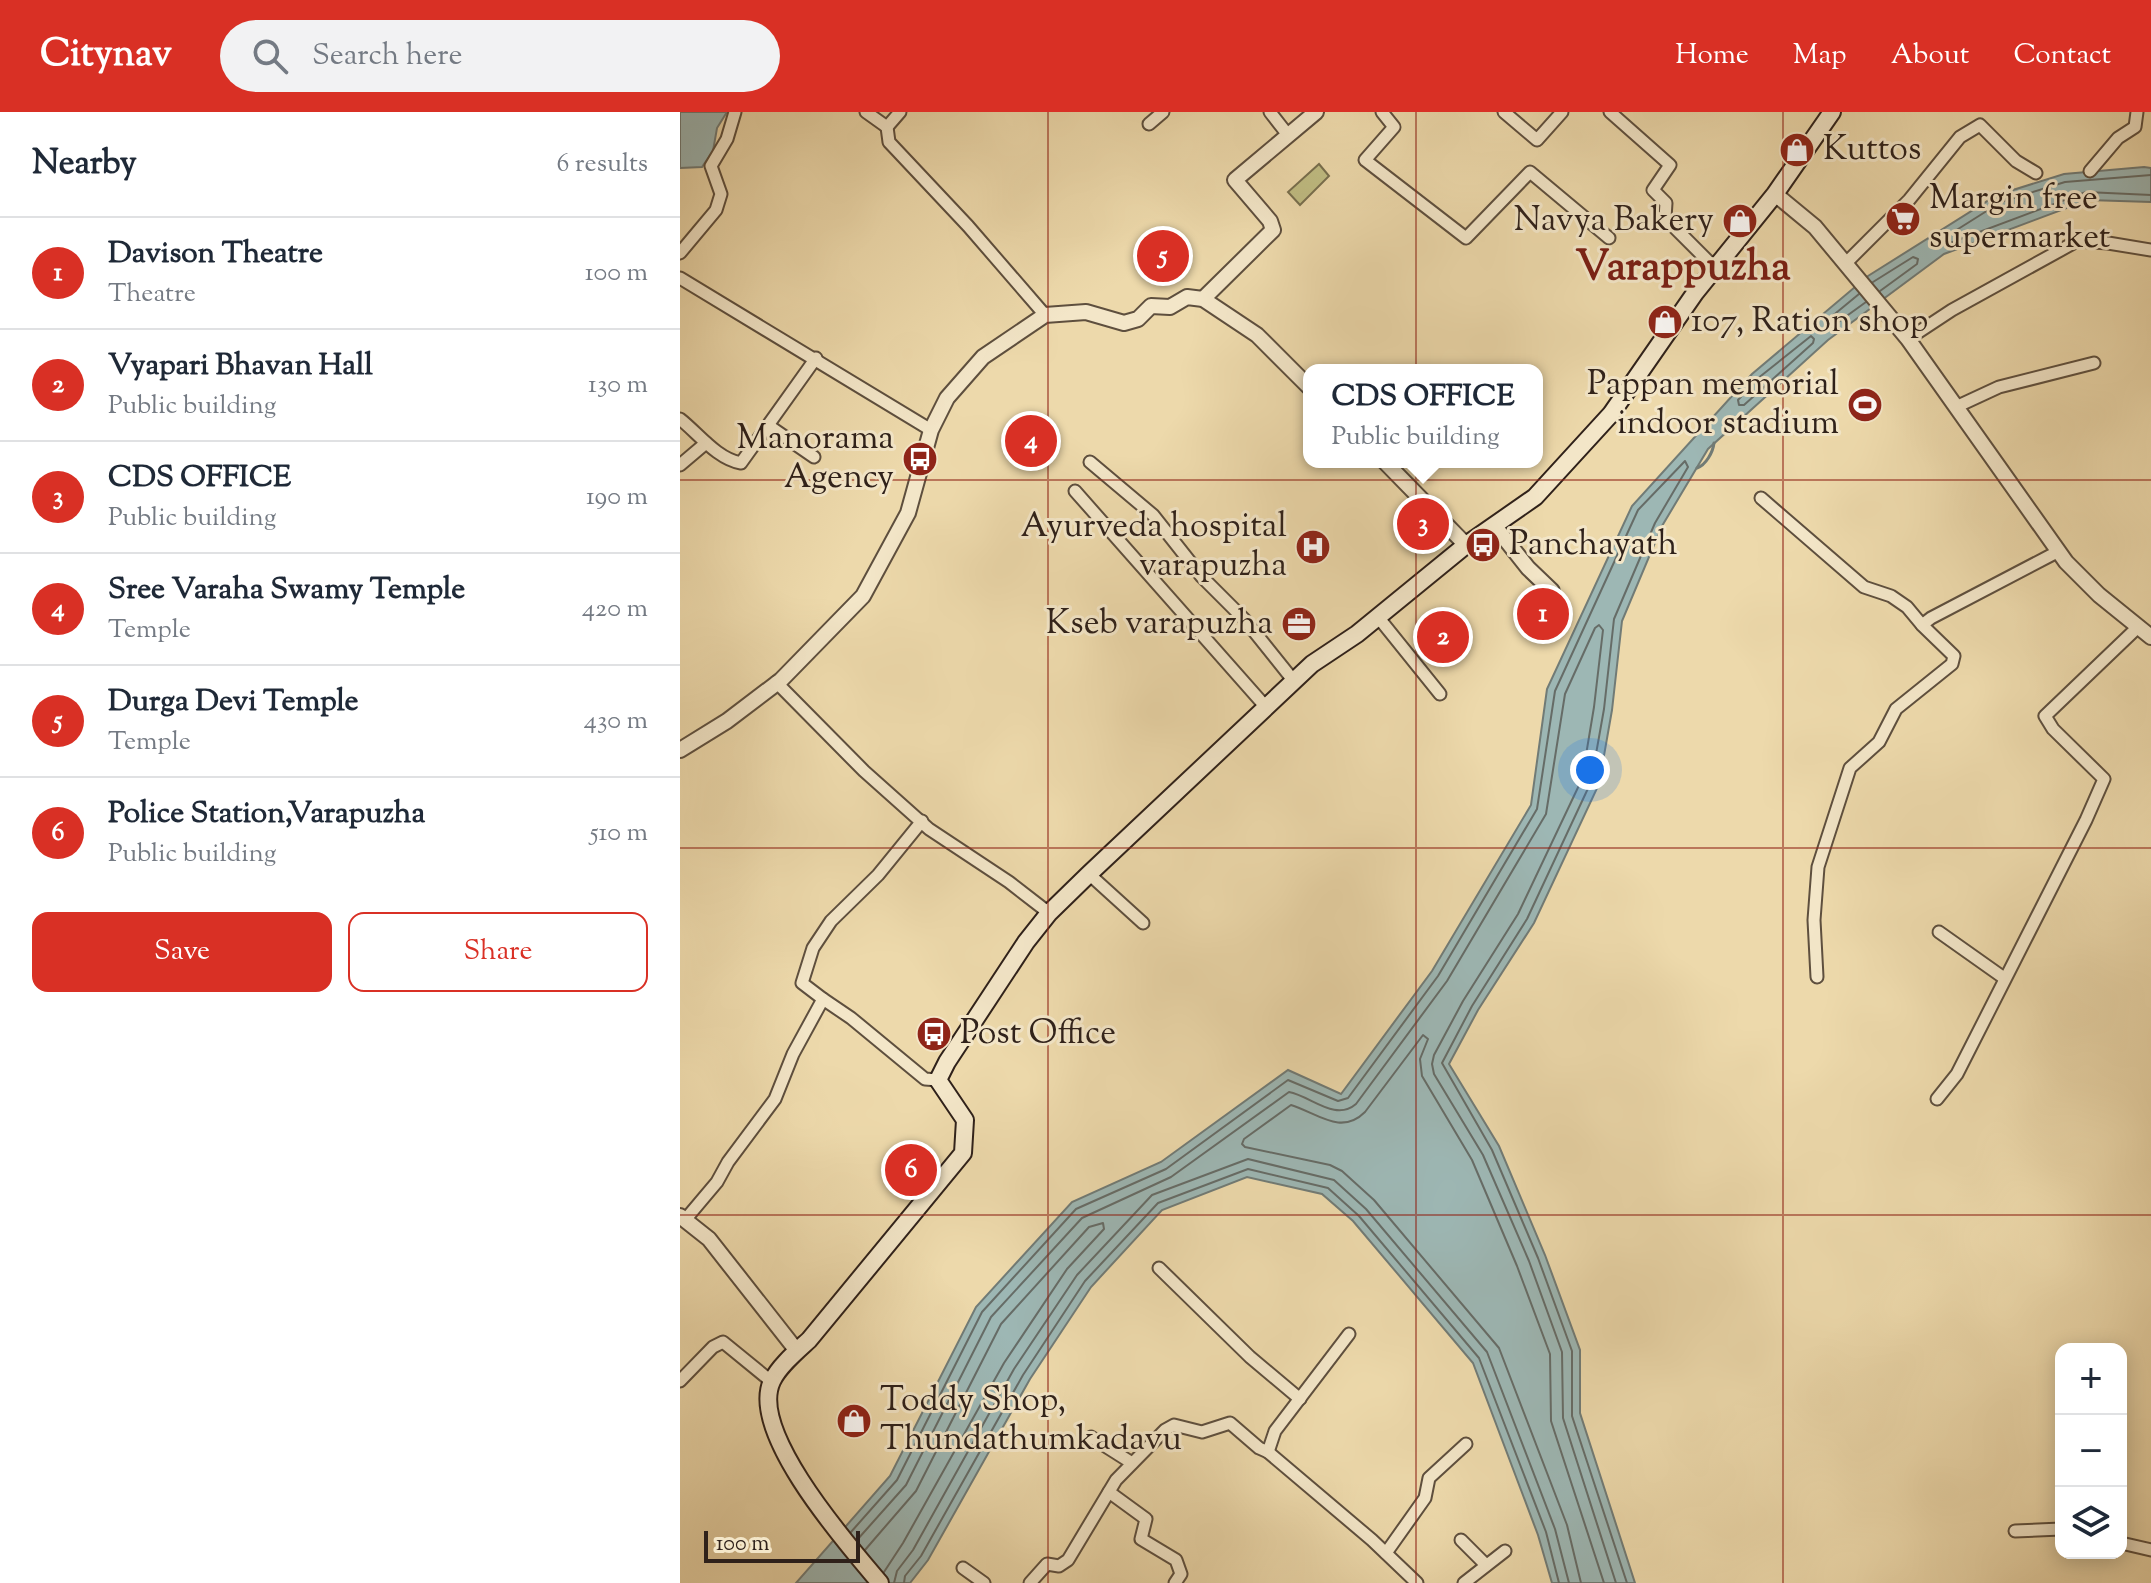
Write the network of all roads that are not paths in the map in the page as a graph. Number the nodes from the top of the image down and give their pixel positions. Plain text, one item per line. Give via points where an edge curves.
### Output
1 (735, 112) edge
2 (866, 112) edge
3 (900, 112) edge
4 (1163, 112) edge
5 (1270, 112) edge
6 (1316, 112) edge
7 (1382, 112) edge
8 (1504, 112) edge
9 (1562, 112) edge
10 (1610, 112) edge
11 (1832, 112) edge
12 (2137, 112) edge
13 (1149, 124) dead end
14 (887, 127) junction
15 (1288, 135) junction
16 (2090, 171) dead end
17 (2036, 173) dead end
18 (1775, 194) junction
19 (1609, 238) dead end
20 (2147, 249) edge
21 (680, 253) edge
22 (1845, 264) junction
23 (1715, 268) junction
24 (680, 278) edge
25 (1203, 299) junction
26 (1045, 315) junction
27 (1908, 339) junction
28 (816, 358) junction
29 (2094, 363) dead end
30 (1303, 381) edge
31 (1958, 406) junction
32 (680, 419) edge
33 (769, 426) junction
34 (931, 430) junction
35 (706, 443) junction
36 (814, 457) dead end
37 (1090, 462) dead end
38 (680, 465) edge
39 (1391, 468) edge
40 (1075, 491) dead end
41 (1761, 498) dead end
42 (1494, 525) junction
43 (1466, 545) junction
44 (2059, 551) junction
45 (1552, 591) dead end
46 (1378, 617) junction
47 (1922, 625) junction
48 (2138, 627) junction
49 (2151, 637) edge
50 (1293, 680) junction
51 (776, 682) junction
52 (1440, 694) dead end
53 (1265, 706) junction
54 (680, 750) edge
55 (922, 821) junction
56 (1089, 874) junction
57 (1049, 913) junction
58 (1143, 923) dead end
59 (1939, 932) dead end
60 (1817, 977) dead end
61 (2004, 978) junction
62 (823, 999) junction
63 (938, 1080) junction
64 (1937, 1099) dead end
65 (682, 1218) edge
66 (1159, 1268) dead end
67 (1349, 1334) dead end
68 (797, 1351) junction
69 (680, 1381) edge
70 (772, 1382) junction
71 (1300, 1399) junction
72 (1091, 1437) dead end
73 (1466, 1444) dead end
74 (1268, 1452) junction
75 (1132, 1463) junction
76 (1109, 1492) junction
77 (2055, 1529) edge
78 (2015, 1531) dead end
79 (1461, 1540) dead end
80 (2127, 1544) edge
81 (2151, 1550) edge
82 (1505, 1551) dead end
83 (1386, 1553) junction
84 (1486, 1565) junction
85 (963, 1568) dead end
86 (880, 1583) edge
87 (984, 1583) edge
88 (1030, 1583) edge
89 (1175, 1583) edge
90 (1417, 1583) edge
91 (1464, 1583) edge

1 - 21 street via 711,166 721,194 716,210
2 - 14 street
3 - 14 street
4 - 13 street
5 - 15 street
6 - 15 street
7 - 19 street via 1394,127 1365,160 1466,238 1530,172
8 - 9 street via 1537,140
10 - 23 street via 1670,165 1653,190 1666,203 1665,218
11 - 18 main road
12 - 16 street via 2135,127 2118,138
14 - 26 street via 889,142
15 - 25 street via 1235,180 1273,230
17 - 22 street via 1980,125 1960,137 1909,200
18 - 22 street via 1815,227
18 - 23 main road
20 - 27 street via 2077,241
22 - 27 street
23 - 42 main road via 1611,414 1535,497
24 - 28 street
25 - 26 street via 1187,297 1170,307 1151,306 1138,319 1124,323 1086,312
25 - 30 street via 1257,335
26 - 34 street via 983,357 947,398
27 - 31 street
28 - 33 street
28 - 34 street
29 - 31 street via 1999,387
31 - 44 street
32 - 35 street
33 - 35 street via 741,463
33 - 36 street
34 - 51 street via 908,513 863,596
35 - 38 street
37 - 50 street via 1153,515
39 - 43 street
40 - 53 street
41 - 47 street via 1864,587 1891,596
42 - 43 main road
42 - 45 street
43 - 46 main road
44 - 47 street
44 - 48 street
46 - 50 main road
46 - 52 street
47 - 60 street via 1954,656 1952,664 1896,709 1879,742 1850,768 1818,867
48 - 49 street
48 - 61 street via 2045,716 2104,779
50 - 53 main road
51 - 54 street
51 - 55 street
53 - 56 main road
55 - 57 street
55 - 62 street via 813,948 802,983
56 - 57 main road
56 - 58 street
57 - 63 main road
59 - 61 street
61 - 64 street via 1957,1074
62 - 63 street via 925,1079
62 - 65 street via 775,1099 717,1182
63 - 68 main road via 965,1120 963,1153
65 - 68 street via 709,1239
66 - 71 street
67 - 71 street
68 - 70 main road
69 - 70 street via 723,1342
70 - 86 main road via 768,1406 776,1434 818,1509
71 - 74 street via 1275,1431
72 - 75 street
73 - 83 street via 1429,1478 1425,1498
74 - 75 street via 1230,1423 1202,1432 1174,1425
74 - 83 street
75 - 76 street
76 - 88 street via 1068,1560 1059,1566 1047,1564
76 - 89 street via 1146,1519 1141,1539 1176,1560 1181,1574
77 - 78 street
79 - 84 street
80 - 81 street
82 - 84 street
83 - 90 street
84 - 91 street
85 - 87 street

